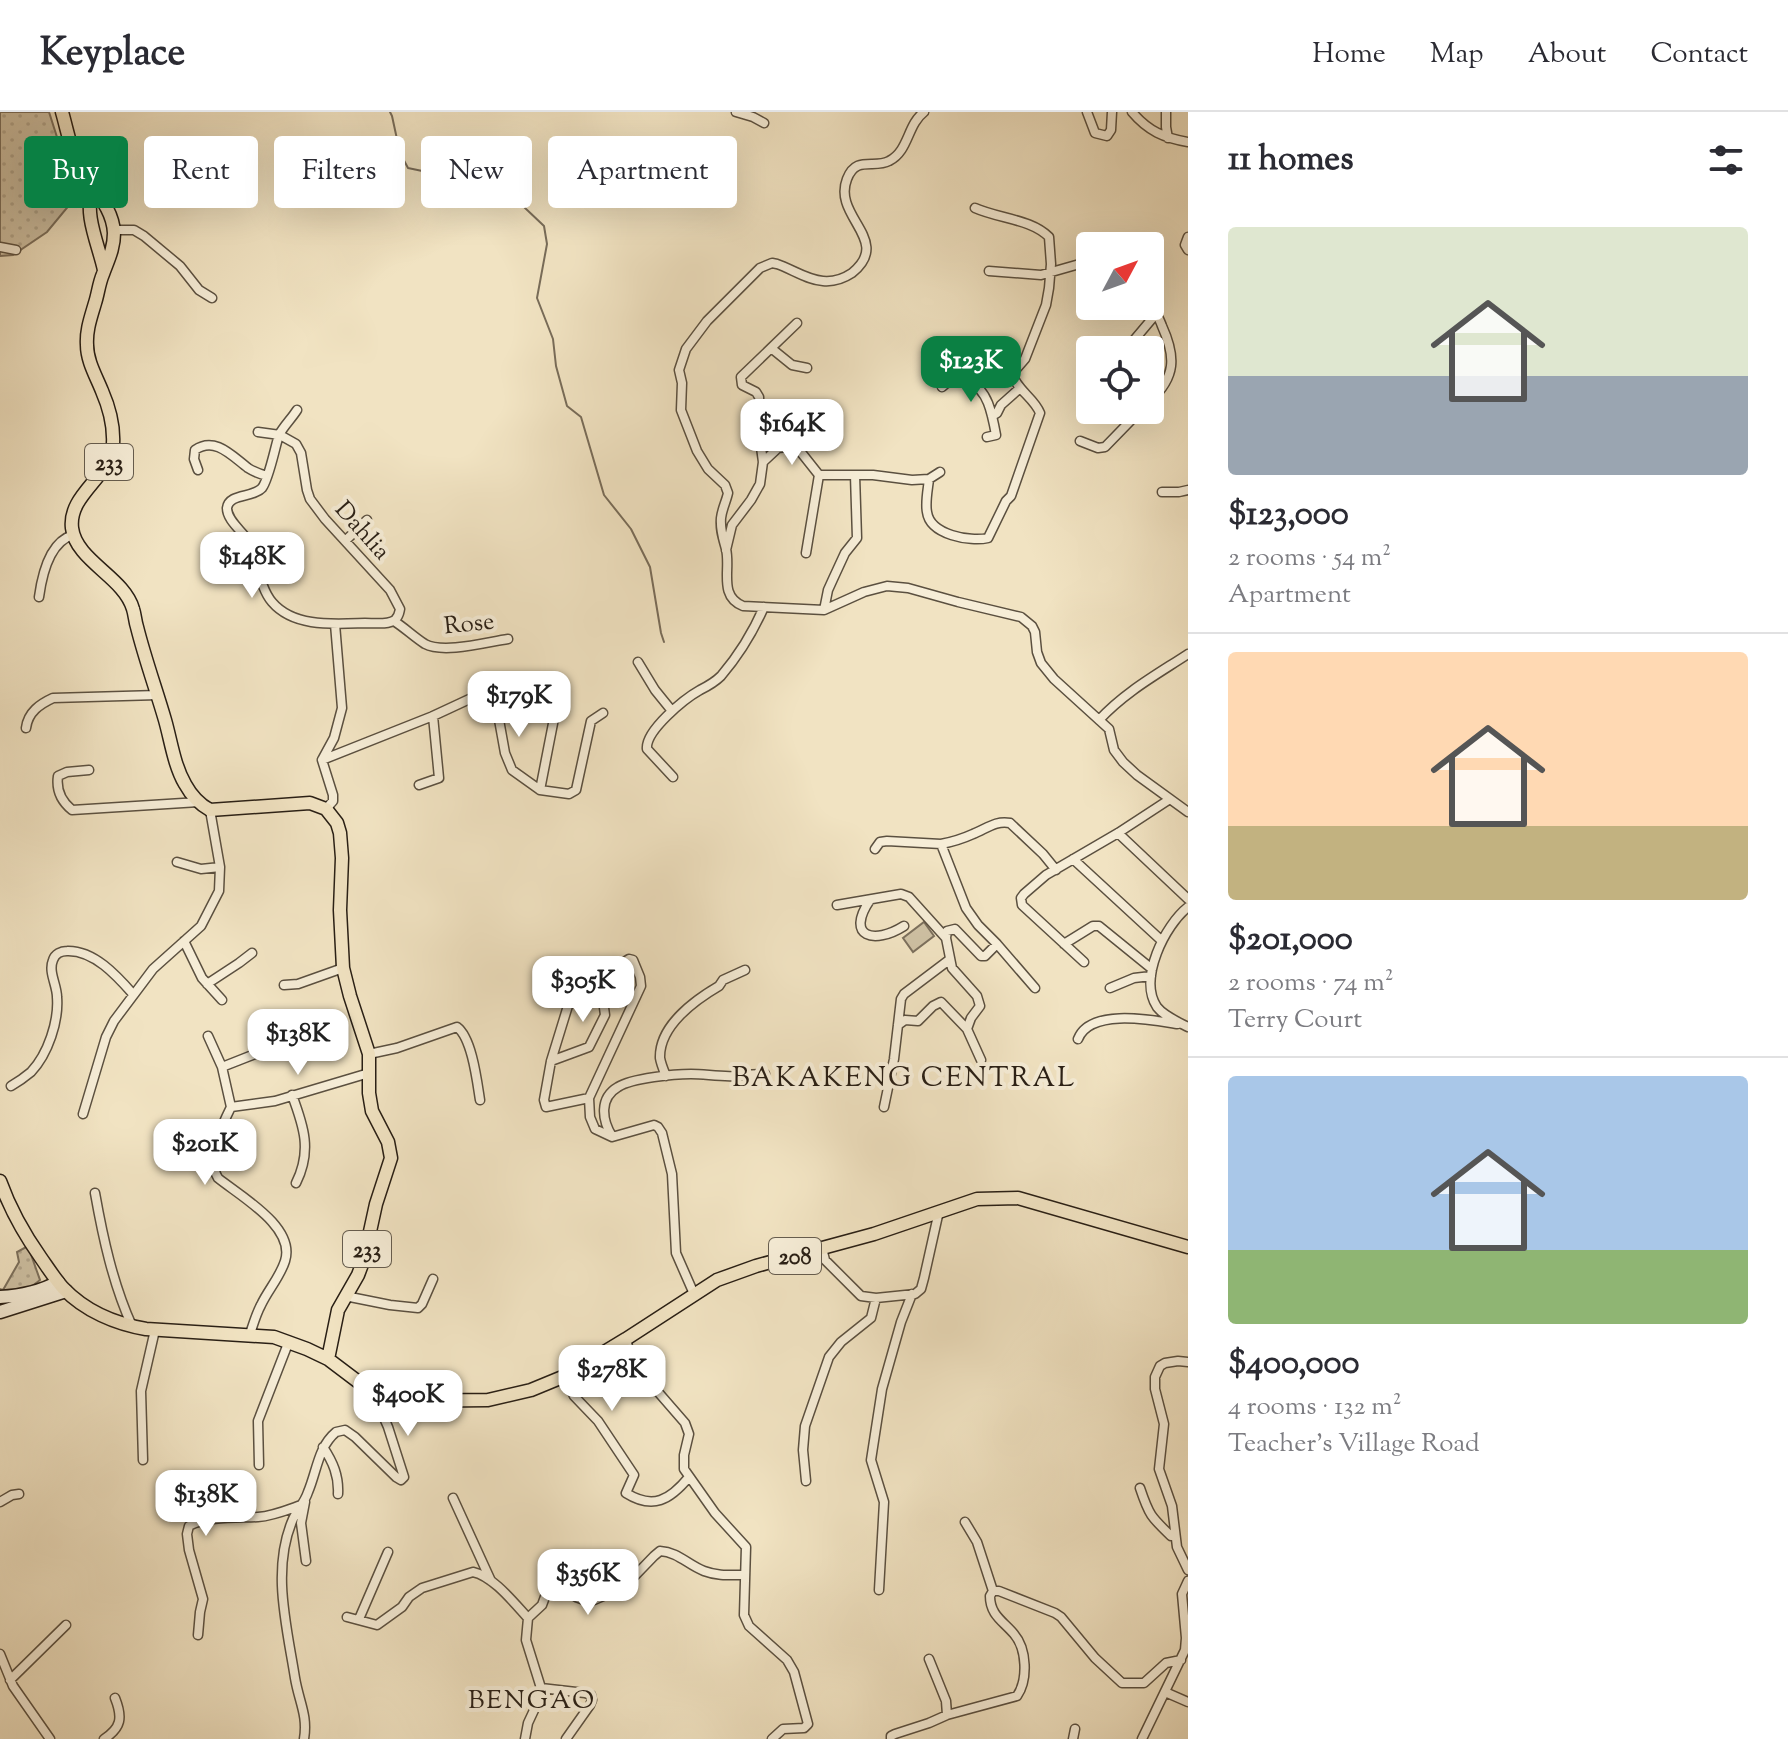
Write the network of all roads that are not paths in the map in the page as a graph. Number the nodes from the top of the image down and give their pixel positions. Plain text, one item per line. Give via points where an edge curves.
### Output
1 (62, 112) edge
2 (736, 112) edge
3 (743, 112) edge
4 (924, 112) edge
5 (1087, 112) edge
6 (1112, 112) edge
7 (1132, 112) edge
8 (1166, 112) edge
9 (764, 123) dead end
10 (68, 136) edge
11 (1168, 138) junction
12 (1188, 142) edge
13 (90, 208) edge
14 (107, 208) edge
15 (975, 208) dead end
16 (114, 230) junction
17 (1188, 237) edge
18 (0, 247) edge
19 (16, 250) dead end
20 (1188, 250) edge
21 (1076, 265) edge
22 (104, 270) junction
23 (989, 271) dead end
24 (1050, 273) junction
25 (212, 298) dead end
26 (1151, 320) edge
27 (1160, 320) edge
28 (797, 323) dead end
29 (1137, 336) edge
30 (771, 348) junction
31 (807, 368) dead end
32 (942, 387) dead end
33 (1164, 387) edge
34 (1020, 388) junction
35 (297, 410) dead end
36 (992, 416) junction
37 (1127, 424) edge
38 (258, 432) dead end
39 (280, 435) junction
40 (987, 437) dead end
41 (1080, 441) dead end
42 (763, 462) junction
43 (198, 470) dead end
44 (940, 472) dead end
45 (819, 475) junction
46 (855, 475) junction
47 (267, 476) junction
48 (929, 479) junction
49 (1188, 490) edge
50 (1162, 492) dead end
51 (367, 520) dead end
52 (73, 535) junction
53 (345, 541) junction
54 (726, 551) junction
55 (806, 553) dead end
56 (39, 597) dead end
57 (764, 607) junction
58 (824, 610) junction
59 (394, 621) junction
60 (335, 624) junction
61 (508, 639) dead end
62 (1188, 654) edge
63 (638, 662) dead end
64 (494, 692) junction
65 (158, 695) junction
66 (672, 711) junction
67 (603, 713) dead end
68 (433, 716) junction
69 (1099, 720) junction
70 (26, 728) dead end
71 (322, 760) junction
72 (89, 770) dead end
73 (673, 777) dead end
74 (419, 785) dead end
75 (540, 790) junction
76 (1170, 799) junction
77 (204, 806) junction
78 (326, 809) junction
79 (1188, 812) edge
80 (1118, 833) junction
81 (941, 844) junction
82 (875, 849) dead end
83 (1073, 859) junction
84 (177, 862) dead end
85 (220, 867) junction
86 (1056, 870) junction
87 (1188, 899) edge
88 (870, 900) junction
89 (837, 905) dead end
90 (1188, 907) edge
91 (904, 926) dead end
92 (946, 938) junction
93 (184, 941) junction
94 (1162, 941) junction
95 (997, 944) junction
96 (1064, 944) junction
97 (252, 953) dead end
98 (949, 960) junction
99 (1084, 962) dead end
100 (343, 968) junction
101 (745, 970) dead end
102 (1152, 972) junction
103 (600, 978) junction
104 (207, 984) junction
105 (284, 985) dead end
106 (1035, 988) dead end
107 (1110, 988) dead end
108 (133, 994) junction
109 (222, 1000) dead end
110 (269, 1023) dead end
111 (898, 1025) junction
112 (1186, 1026) edge
113 (967, 1029) junction
114 (208, 1036) dead end
115 (1078, 1039) dead end
116 (369, 1054) junction
117 (981, 1060) dead end
118 (551, 1061) junction
119 (222, 1067) junction
120 (369, 1073) junction
121 (765, 1074) dead end
122 (666, 1076) junction
123 (11, 1086) dead end
124 (292, 1095) junction
125 (589, 1098) junction
126 (480, 1100) dead end
127 (231, 1107) junction
128 (884, 1107) dead end
129 (83, 1114) dead end
130 (612, 1137) junction
131 (0, 1181) edge
132 (296, 1183) dead end
133 (95, 1193) dead end
134 (939, 1211) junction
135 (1188, 1247) edge
136 (822, 1248) junction
137 (433, 1279) dead end
138 (62, 1286) junction
139 (694, 1294) junction
140 (912, 1294) junction
141 (345, 1296) junction
142 (0, 1297) edge
143 (876, 1298) junction
144 (0, 1312) edge
145 (132, 1327) junction
146 (155, 1330) junction
147 (250, 1334) junction
148 (626, 1339) junction
149 (289, 1341) junction
150 (328, 1359) junction
151 (1188, 1362) edge
152 (565, 1376) junction
153 (373, 1393) junction
154 (323, 1447) junction
155 (143, 1460) dead end
156 (259, 1465) dead end
157 (689, 1477) junction
158 (806, 1481) dead end
159 (1140, 1488) dead end
160 (19, 1494) dead end
161 (338, 1494) dead end
162 (453, 1498) dead end
163 (304, 1501) junction
164 (0, 1502) edge
165 (965, 1522) dead end
166 (1175, 1536) junction
167 (388, 1552) dead end
168 (306, 1561) dead end
169 (1187, 1567) edge
170 (744, 1575) junction
171 (1188, 1581) edge
172 (491, 1582) junction
173 (879, 1590) dead end
174 (993, 1591) junction
175 (347, 1617) dead end
176 (528, 1618) junction
177 (359, 1619) junction
178 (66, 1625) dead end
179 (198, 1635) dead end
180 (0, 1654) edge
181 (929, 1659) dead end
182 (1181, 1660) junction
183 (10, 1680) junction
184 (541, 1688) junction
185 (1165, 1692) junction
186 (115, 1698) dead end
187 (1188, 1702) edge
188 (947, 1715) junction
189 (1075, 1729) dead end
190 (1143, 1737) edge
191 (50, 1739) edge
192 (104, 1739) edge
193 (304, 1739) edge
194 (525, 1739) edge
195 (566, 1739) edge
196 (772, 1739) edge
197 (891, 1739) edge
198 (1073, 1739) edge
199 (1155, 1739) edge

1 - 10 main road
2 - 3 street
3 - 9 street
4 - 54 street via 896,156 884,164 862,164 847,178 845,201 867,247 863,263 850,275 825,282 777,264 760,268 707,321 683,355 681,410 699,456 727,489 721,530
5 - 6 street via 1095,133 1107,136
7 - 11 street via 1150,130
8 - 11 street
11 - 12 street
13 - 22 main road
14 - 16 main road
15 - 24 street via 1031,224 1048,235
16 - 22 main road, 233
16 - 25 street via 130,229 144,236
17 - 20 street
18 - 19 street
21 - 24 street
22 - 52 main road, 233 via 86,343 109,412 113,446 103,471 74,510
23 - 24 street
24 - 34 street via 1046,305 1025,359 1012,374
26 - 29 street
27 - 33 street via 1171,351
28 - 30 street
30 - 31 street via 792,365
30 - 42 street via 741,377 744,387 759,397
32 - 36 street via 956,378 973,383
34 - 36 street
34 - 48 street via 1040,413 1011,496 988,538 953,535 935,527 927,513
35 - 39 street
36 - 40 street via 996,435
37 - 41 street via 1105,447
38 - 39 street
39 - 47 street
39 - 53 street, Dahlia via 299,448 310,499
42 - 45 street via 778,448 796,446
42 - 54 street via 760,484 732,525
43 - 47 street via 195,450 211,444
44 - 48 street
45 - 46 street
45 - 55 street
46 - 48 street
46 - 58 street via 857,538 833,579
47 - 60 street via 263,487 234,498 228,515 247,540 272,602 299,618
49 - 50 street
51 - 53 street
52 - 56 street via 57,545
52 - 65 main road via 133,607
53 - 59 street, Dahlia via 396,599 400,613
54 - 57 street via 730,596 743,606
57 - 58 street
57 - 66 street via 718,679
58 - 69 street via 887,586 1021,617 1035,632 1037,652 1049,673
59 - 60 street
59 - 61 street, Rose via 433,647
60 - 71 street via 342,708
62 - 69 street via 1144,681
63 - 66 street
64 - 68 street
64 - 75 street via 508,763
64 - 75 street via 546,680 554,687 557,703
65 - 70 street via 53,698 39,705
65 - 77 main road via 179,770
66 - 73 street via 646,745
67 - 75 street via 591,721 574,793
68 - 71 street
68 - 74 street via 439,778
69 - 76 street via 1109,729 1123,762
71 - 78 street via 333,795
72 - 77 street via 58,776 60,797 72,810
76 - 79 street
76 - 80 street
77 - 78 main road via 298,803
77 - 85 street
78 - 100 main road, 233 via 337,823 341,844
80 - 83 street
80 - 87 street
81 - 82 street via 887,841
81 - 86 street via 997,822 1010,823
81 - 95 street via 966,908
83 - 86 street
83 - 94 street
84 - 85 street via 201,869
85 - 93 street via 219,891 201,926
86 - 96 street via 1020,902
88 - 89 street
88 - 91 street via 860,923 868,936 888,935
88 - 92 street via 906,895
90 - 94 street
92 - 95 street via 947,931 955,929 981,956
92 - 98 street
93 - 104 street
93 - 108 street
94 - 102 street
95 - 106 street
96 - 99 street
96 - 102 street via 1099,926
97 - 104 street
98 - 111 street via 904,994
98 - 113 street via 980,1003
100 - 105 street
100 - 116 main road, 233
101 - 122 street via 723,980 673,1021 660,1057
102 - 107 street
102 - 112 street via 1157,1007
103 - 118 street via 571,996
103 - 118 street via 605,1015 589,1047
103 - 125 street via 629,959 635,962 641,986
104 - 109 street
108 - 123 street via 92,957 71,951 56,955 52,963 57,1009 51,1034 32,1071
108 - 129 street via 110,1028
110 - 119 street via 275,1044
111 - 113 street via 918,1021 938,1002
111 - 128 street
112 - 115 street via 1116,1019 1086,1028
113 - 117 street
114 - 119 street
116 - 120 main road, 233
116 - 126 street via 457,1027 464,1033
118 - 125 street via 546,1107
119 - 127 street
120 - 124 street
120 - 141 main road, 233 via 372,1111 391,1158 364,1259
121 - 122 street
122 - 130 street via 615,1089 604,1110
124 - 127 street
124 - 132 street via 306,1153
125 - 130 street via 595,1129
127 - 147 street via 213,1155 213,1170 270,1220 287,1251
130 - 139 street via 654,1125 662,1133 672,1174 676,1253
131 - 138 main road, 208 via 18,1223
133 - 145 street via 110,1265
134 - 135 main road, 208 via 977,1199 1018,1198
134 - 136 main road, 208
134 - 140 street via 921,1289
136 - 139 main road, 208 via 728,1275
136 - 143 street via 825,1260 861,1296
137 - 141 street via 418,1308
138 - 142 main road
138 - 144 main road
138 - 145 main road, 208 via 108,1318
139 - 148 main road, 208
140 - 143 street
140 - 173 street via 882,1389 871,1460 884,1502
141 - 150 main road, 233
143 - 158 street via 871,1318 829,1357 805,1426
145 - 146 main road, 208
146 - 147 main road, 208
146 - 155 street via 141,1391
147 - 149 main road, 208
148 - 152 main road, 208
148 - 157 street via 632,1362 685,1423 689,1434 683,1462
149 - 150 main road, 208
149 - 156 street via 258,1421
150 - 153 main road, 208
151 - 166 street via 1165,1363 1155,1377 1164,1424 1159,1469 1172,1506
152 - 153 main road, 208 via 488,1400 399,1401
152 - 157 street via 574,1396 634,1475 626,1493 639,1501 659,1500 675,1493
153 - 154 street via 403,1479 345,1430 332,1434
154 - 161 street via 335,1469
154 - 163 street
157 - 170 street via 746,1547
159 - 166 street via 1154,1521
160 - 164 street
162 - 172 street
163 - 168 street
163 - 179 street via 260,1517 189,1526 189,1550 203,1599
163 - 193 street via 292,1520 281,1574 306,1720
165 - 174 street
166 - 169 street
167 - 177 street
170 - 176 street via 721,1576 660,1551 624,1587 594,1600 576,1597 556,1582
170 - 196 street via 744,1615 787,1660 807,1717 804,1728 783,1729
171 - 182 street via 1182,1594 1186,1638
172 - 176 street
172 - 177 street via 479,1573 463,1574 415,1591 382,1623
174 - 182 street via 1061,1617 1122,1683 1144,1683 1166,1663
174 - 188 street via 993,1610 1020,1643 1022,1689 1007,1700
175 - 177 street
176 - 184 street via 526,1640
178 - 183 street
180 - 183 street
181 - 188 street
182 - 185 street
183 - 191 street
184 - 194 street
184 - 195 street via 591,1695 590,1705
185 - 187 street
185 - 190 street
186 - 192 street via 118,1726
188 - 197 street
189 - 198 street
190 - 199 street

